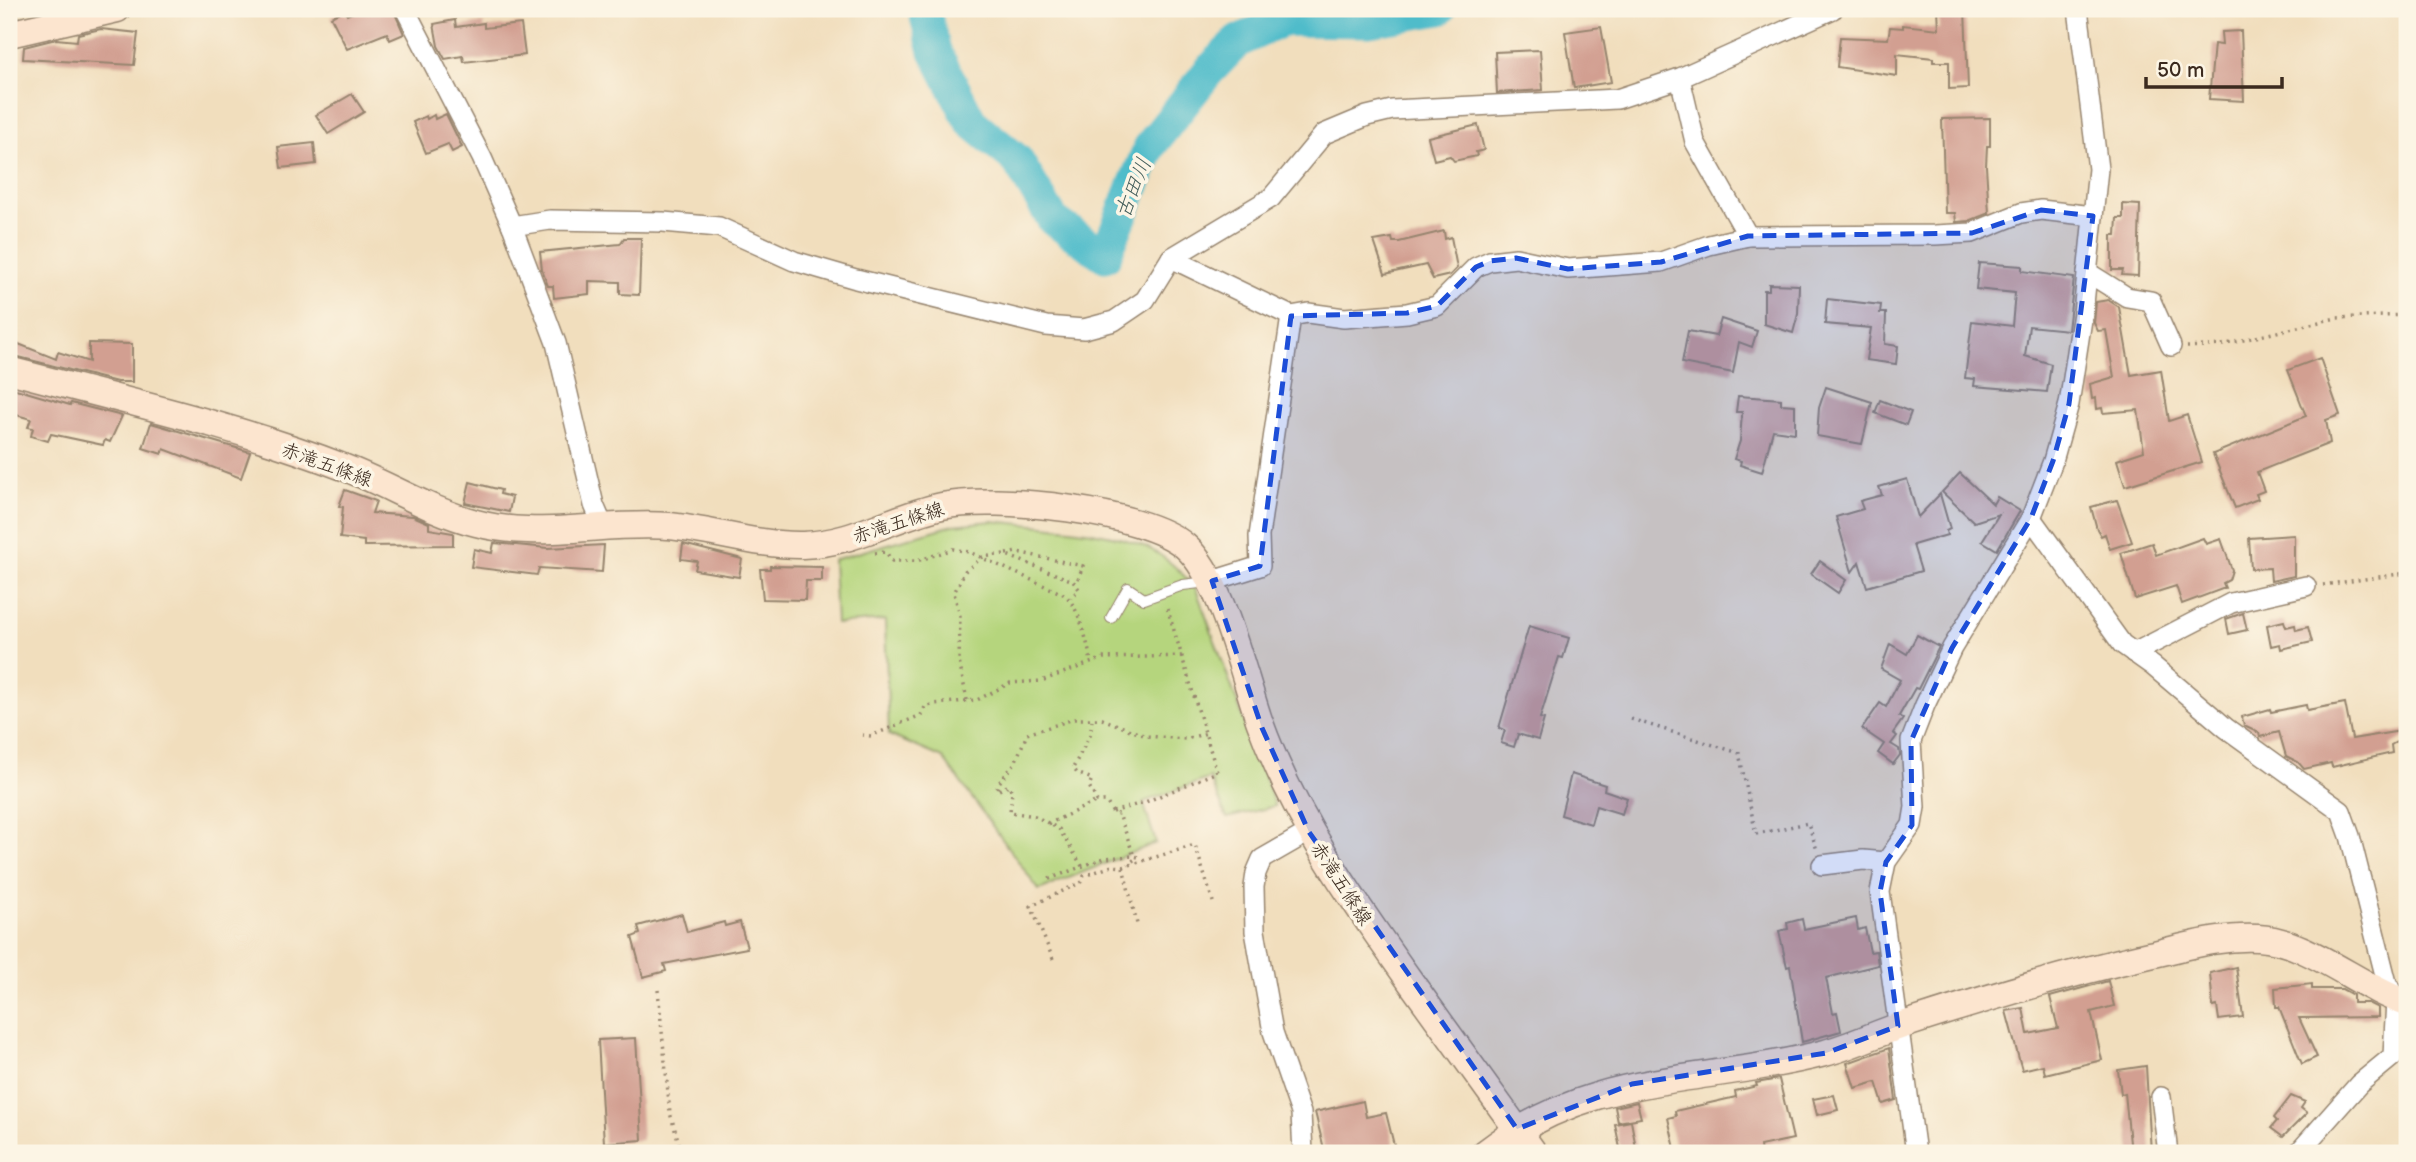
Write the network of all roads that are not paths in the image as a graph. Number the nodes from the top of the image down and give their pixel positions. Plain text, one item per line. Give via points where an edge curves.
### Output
1 (117, 9) edge
2 (405, 9) edge
3 (1833, 9) edge
4 (2078, 9) edge
5 (9, 34) edge
6 (1680, 78) junction
7 (2093, 216) junction
8 (512, 226) junction
9 (1748, 236) junction
10 (1171, 258) junction
11 (2087, 272) junction
12 (1291, 316) junction
13 (2171, 346) road end
14 (9, 370) edge
15 (2032, 518) junction
16 (603, 526) junction
17 (1212, 581) junction
18 (2306, 586) road end
19 (1111, 618) dead end
20 (2134, 653) junction
21 (1309, 832) junction
22 (1886, 862) junction
23 (1822, 865) road end
24 (2402, 1001) edge
25 (1898, 1026) junction
26 (2161, 1097) dead end
27 (1517, 1129) junction
28 (1303, 1153) edge
29 (1485, 1153) edge
30 (1534, 1153) edge
31 (1916, 1153) edge
32 (2168, 1153) edge
33 (2298, 1153) edge

1 - 5 main road
2 - 8 street
3 - 6 street
4 - 7 street via 2098,169
6 - 9 street via 1695,142
6 - 10 street via 1617,99 1392,110 1367,116 1324,134 1271,198
7 - 9 street via 2040,210 1972,233 1935,236
7 - 11 street
8 - 10 street via 550,220 719,227 794,261 856,279 1046,326 1084,329 1114,321 1145,300
8 - 16 street via 556,343
9 - 12 street via 1661,262 1568,269 1516,258 1490,261 1476,267 1437,306 1408,313
10 - 12 street
11 - 13 street via 2127,296 2151,301
11 - 15 street via 2069,404
12 - 17 street via 1259,536 1260,566
14 - 16 main road, 赤滝五條線 via 220,426 341,466 446,515 482,525 516,529
15 - 20 street via 2122,644
15 - 22 street via 1952,648 1925,705 1911,741 1912,825
16 - 17 main road, 赤滝五條線 via 672,527 796,545 841,541 942,506 971,502 1040,505 1156,529 1182,543
17 - 19 lane via 1183,584 1144,599 1128,588
17 - 21 main road, 赤滝五條線 via 1262,728
18 - 20 street via 2231,603
20 - 24 street via 2226,728 2340,811 2387,983
21 - 27 main road, 赤滝五條線 via 1351,899
21 - 28 street via 1262,859 1254,887 1255,932 1273,1032 1301,1114
22 - 23 street
22 - 25 street via 1880,892
24 - 25 main road via 2310,954 2262,938 2219,937 2091,968
24 - 33 street via 2393,1056 2359,1084
25 - 27 main road via 1826,1053 1632,1084 1571,1103
25 - 31 street
26 - 32 street
27 - 29 main road
27 - 30 main road, 赤滝五條線

